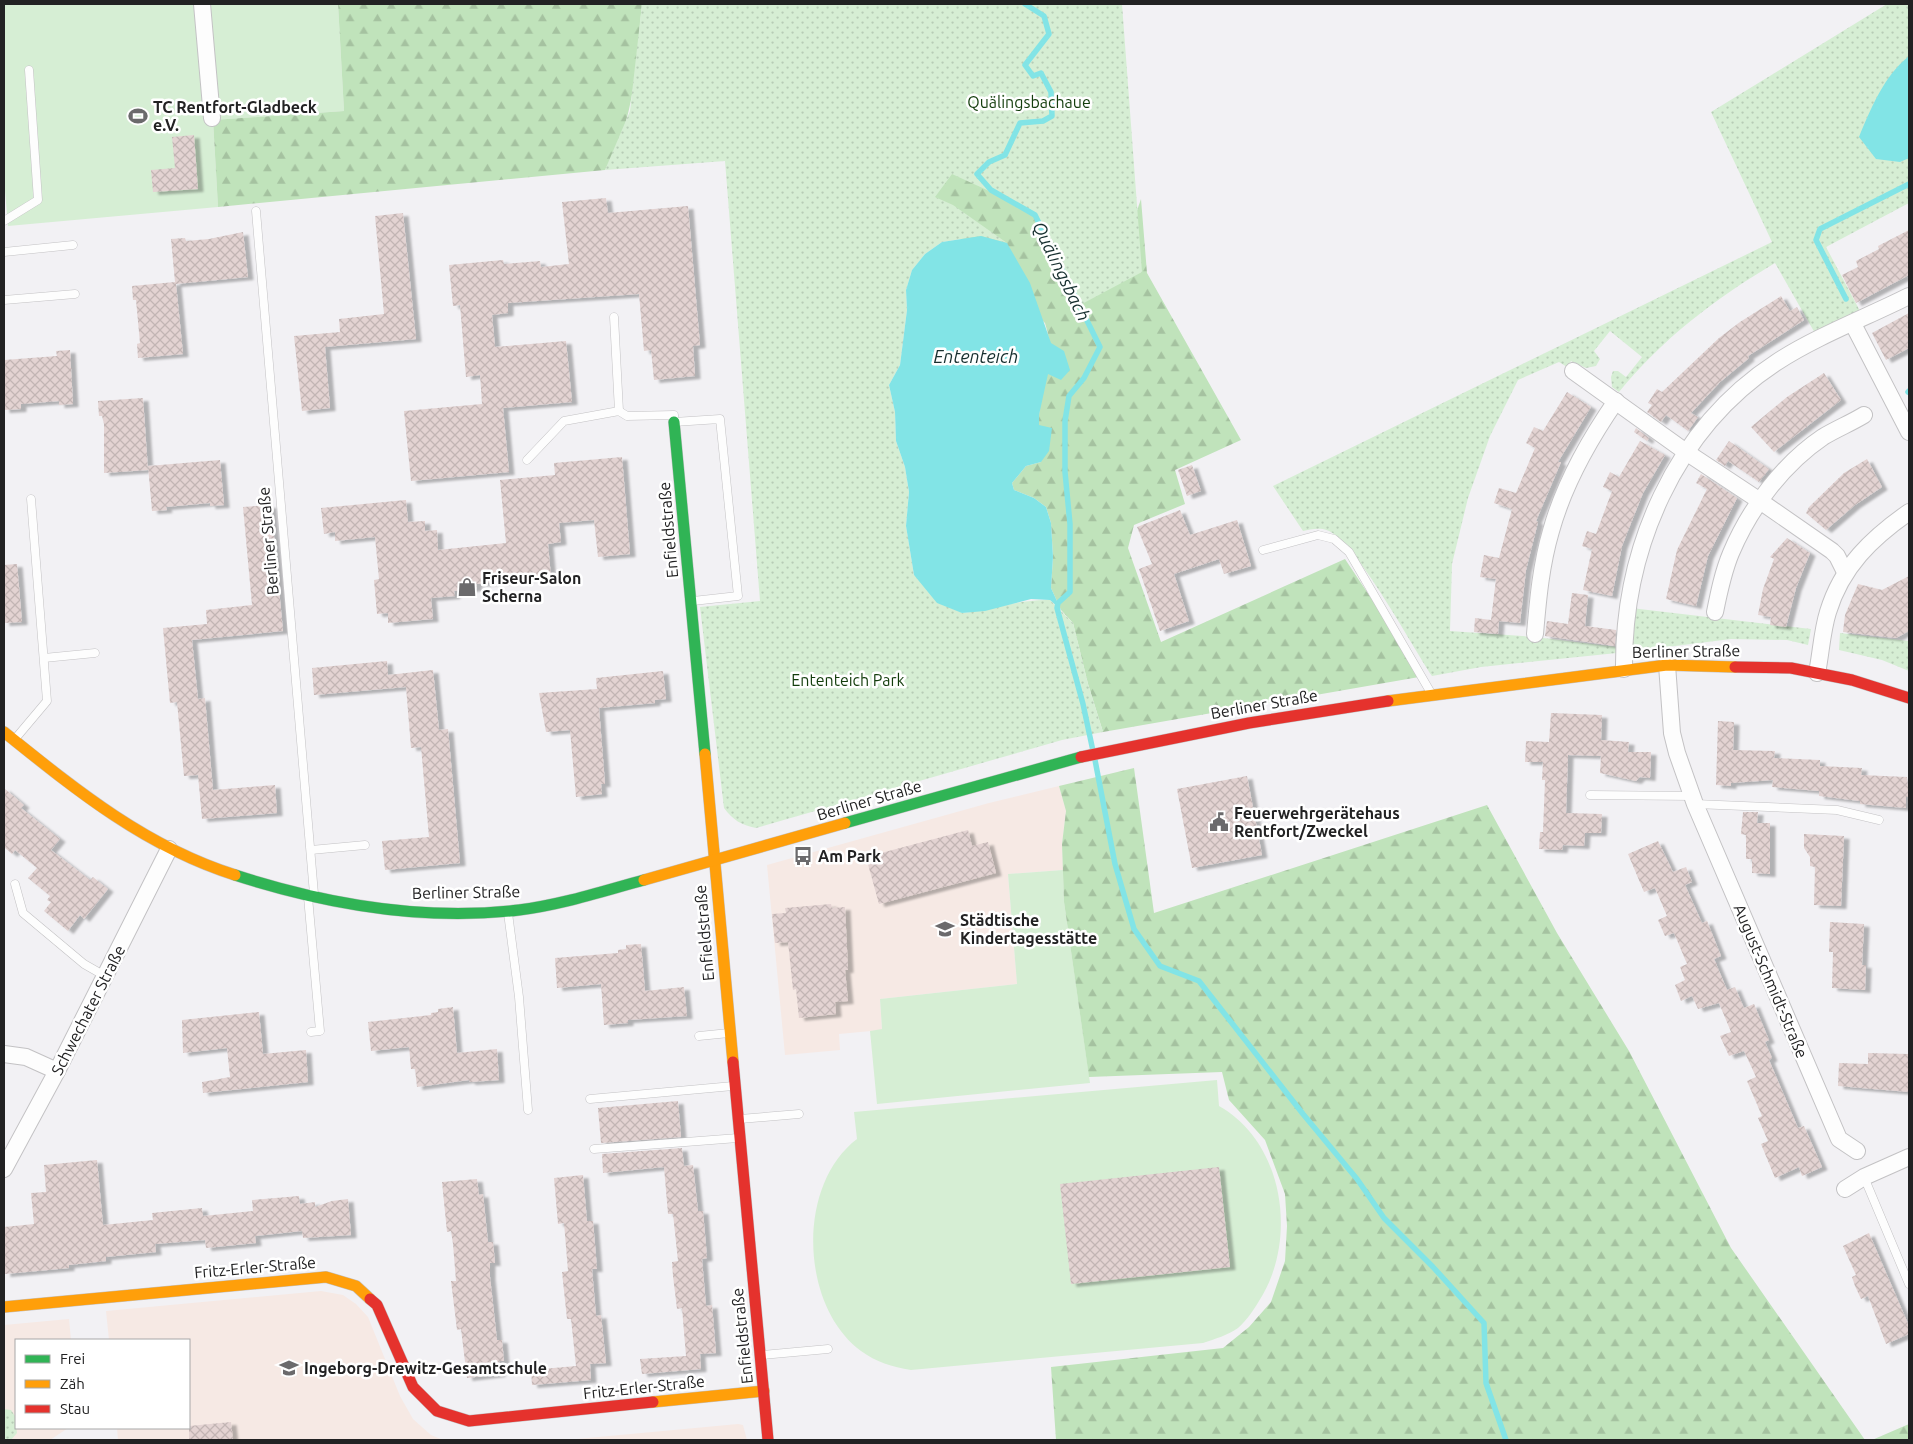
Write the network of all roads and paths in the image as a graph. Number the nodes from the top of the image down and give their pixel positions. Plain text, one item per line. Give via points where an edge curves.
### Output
1 (202, 4) edge
2 (29, 70) dead end
3 (212, 118) dead end
4 (256, 210) dead end
5 (4, 221) edge
6 (73, 245) dead end
7 (4, 252) edge
8 (75, 294) dead end
9 (1909, 296) edge
10 (4, 300) edge
11 (614, 317) dead end
12 (1853, 324) junction
13 (1572, 371) dead end
14 (1616, 400) junction
15 (618, 411) junction
16 (1864, 415) dead end
17 (674, 422) junction
18 (1909, 432) edge
19 (1686, 452) junction
20 (527, 460) dead end
21 (31, 499) dead end
22 (1760, 500) junction
23 (1909, 512) edge
24 (1263, 550) dead end
25 (1845, 572) junction
26 (691, 601) junction
27 (1714, 612) dead end
28 (1535, 634) dead end
29 (94, 653) dead end
30 (44, 658) junction
31 (1667, 665) junction
32 (1624, 669) junction
33 (1817, 673) junction
34 (1432, 694) junction
35 (1909, 698) edge
36 (4, 732) edge
37 (14, 740) junction
38 (1590, 795) dead end
39 (1693, 800) junction
40 (1879, 820) dead end
41 (365, 845) dead end
42 (170, 849) junction
43 (310, 850) junction
44 (714, 861) junction
45 (15, 884) dead end
46 (311, 897) junction
47 (508, 910) junction
48 (105, 976) junction
49 (311, 1032) dead end
50 (730, 1033) junction
51 (698, 1036) dead end
52 (4, 1054) edge
53 (57, 1071) junction
54 (734, 1086) junction
55 (590, 1099) dead end
56 (528, 1110) dead end
57 (799, 1114) dead end
58 (738, 1119) junction
59 (740, 1138) junction
60 (594, 1149) dead end
61 (1857, 1151) dead end
62 (1909, 1157) edge
63 (4, 1169) edge
64 (1864, 1177) junction
65 (1845, 1189) dead end
66 (1909, 1284) edge
67 (4, 1307) edge
68 (828, 1349) dead end
69 (760, 1356) junction
70 (764, 1391) junction
71 (768, 1440) edge

1 - 3 street
2 - 5 lane via 38,200
4 - 43 lane, Berliner Straße
6 - 7 lane
8 - 10 lane
9 - 12 street
11 - 15 lane
12 - 18 street
12 - 19 street via 1777,362 1724,406
13 - 14 street
14 - 19 street
14 - 28 street via 1572,477 1551,530 1540,582
15 - 17 lane via 627,416 674,415
15 - 20 lane via 564,421
16 - 22 street via 1803,452 1786,467
17 - 26 street, Enfieldstraße
17 - 26 lane via 720,419 738,596
19 - 22 street
19 - 32 street via 1653,511 1638,557 1625,619
21 - 30 lane
22 - 25 street via 1837,556
22 - 27 street via 1731,552
23 - 25 street via 1860,551
24 - 34 lane via 1318,535 1334,540 1349,552
25 - 33 street via 1828,612
26 - 44 street, Enfieldstraße
29 - 30 lane
30 - 37 lane via 47,701
31 - 32 street, Berliner Straße
31 - 33 street, Berliner Straße via 1750,666
31 - 39 street, August-Schmidt-Straße via 1672,733
32 - 34 street, Berliner Straße
33 - 35 street, Berliner Straße
34 - 44 street, Berliner Straße via 1249,723 1080,758
36 - 37 street, Berliner Straße
37 - 42 street, Berliner Straße via 128,826
38 - 39 lane
39 - 40 lane via 1837,810
39 - 61 street, August-Schmidt-Straße via 1839,1139
41 - 43 lane
42 - 46 street, Berliner Straße
42 - 48 street, Schwechater Straße
43 - 46 lane, Berliner Straße
44 - 47 street, Berliner Straße via 574,898
44 - 50 street, Enfieldstraße
45 - 48 lane via 24,913 84,964
46 - 47 street, Berliner Straße via 409,910
46 - 49 lane via 320,1031
47 - 56 lane
48 - 53 street, Schwechater Straße
50 - 51 lane
50 - 54 street, Enfieldstraße
52 - 53 street via 26,1057
53 - 63 street, Schwechater Straße
54 - 55 lane
54 - 58 street, Enfieldstraße
57 - 58 lane
58 - 59 street, Enfieldstraße
59 - 60 lane
59 - 69 street, Enfieldstraße
62 - 64 street
64 - 65 street
64 - 66 lane
67 - 70 street, Fritz-Erler-Straße via 326,1277 356,1286 376,1305 413,1387 437,1411 469,1421
68 - 69 lane
69 - 70 street, Enfieldstraße
70 - 71 street, Enfieldstraße

